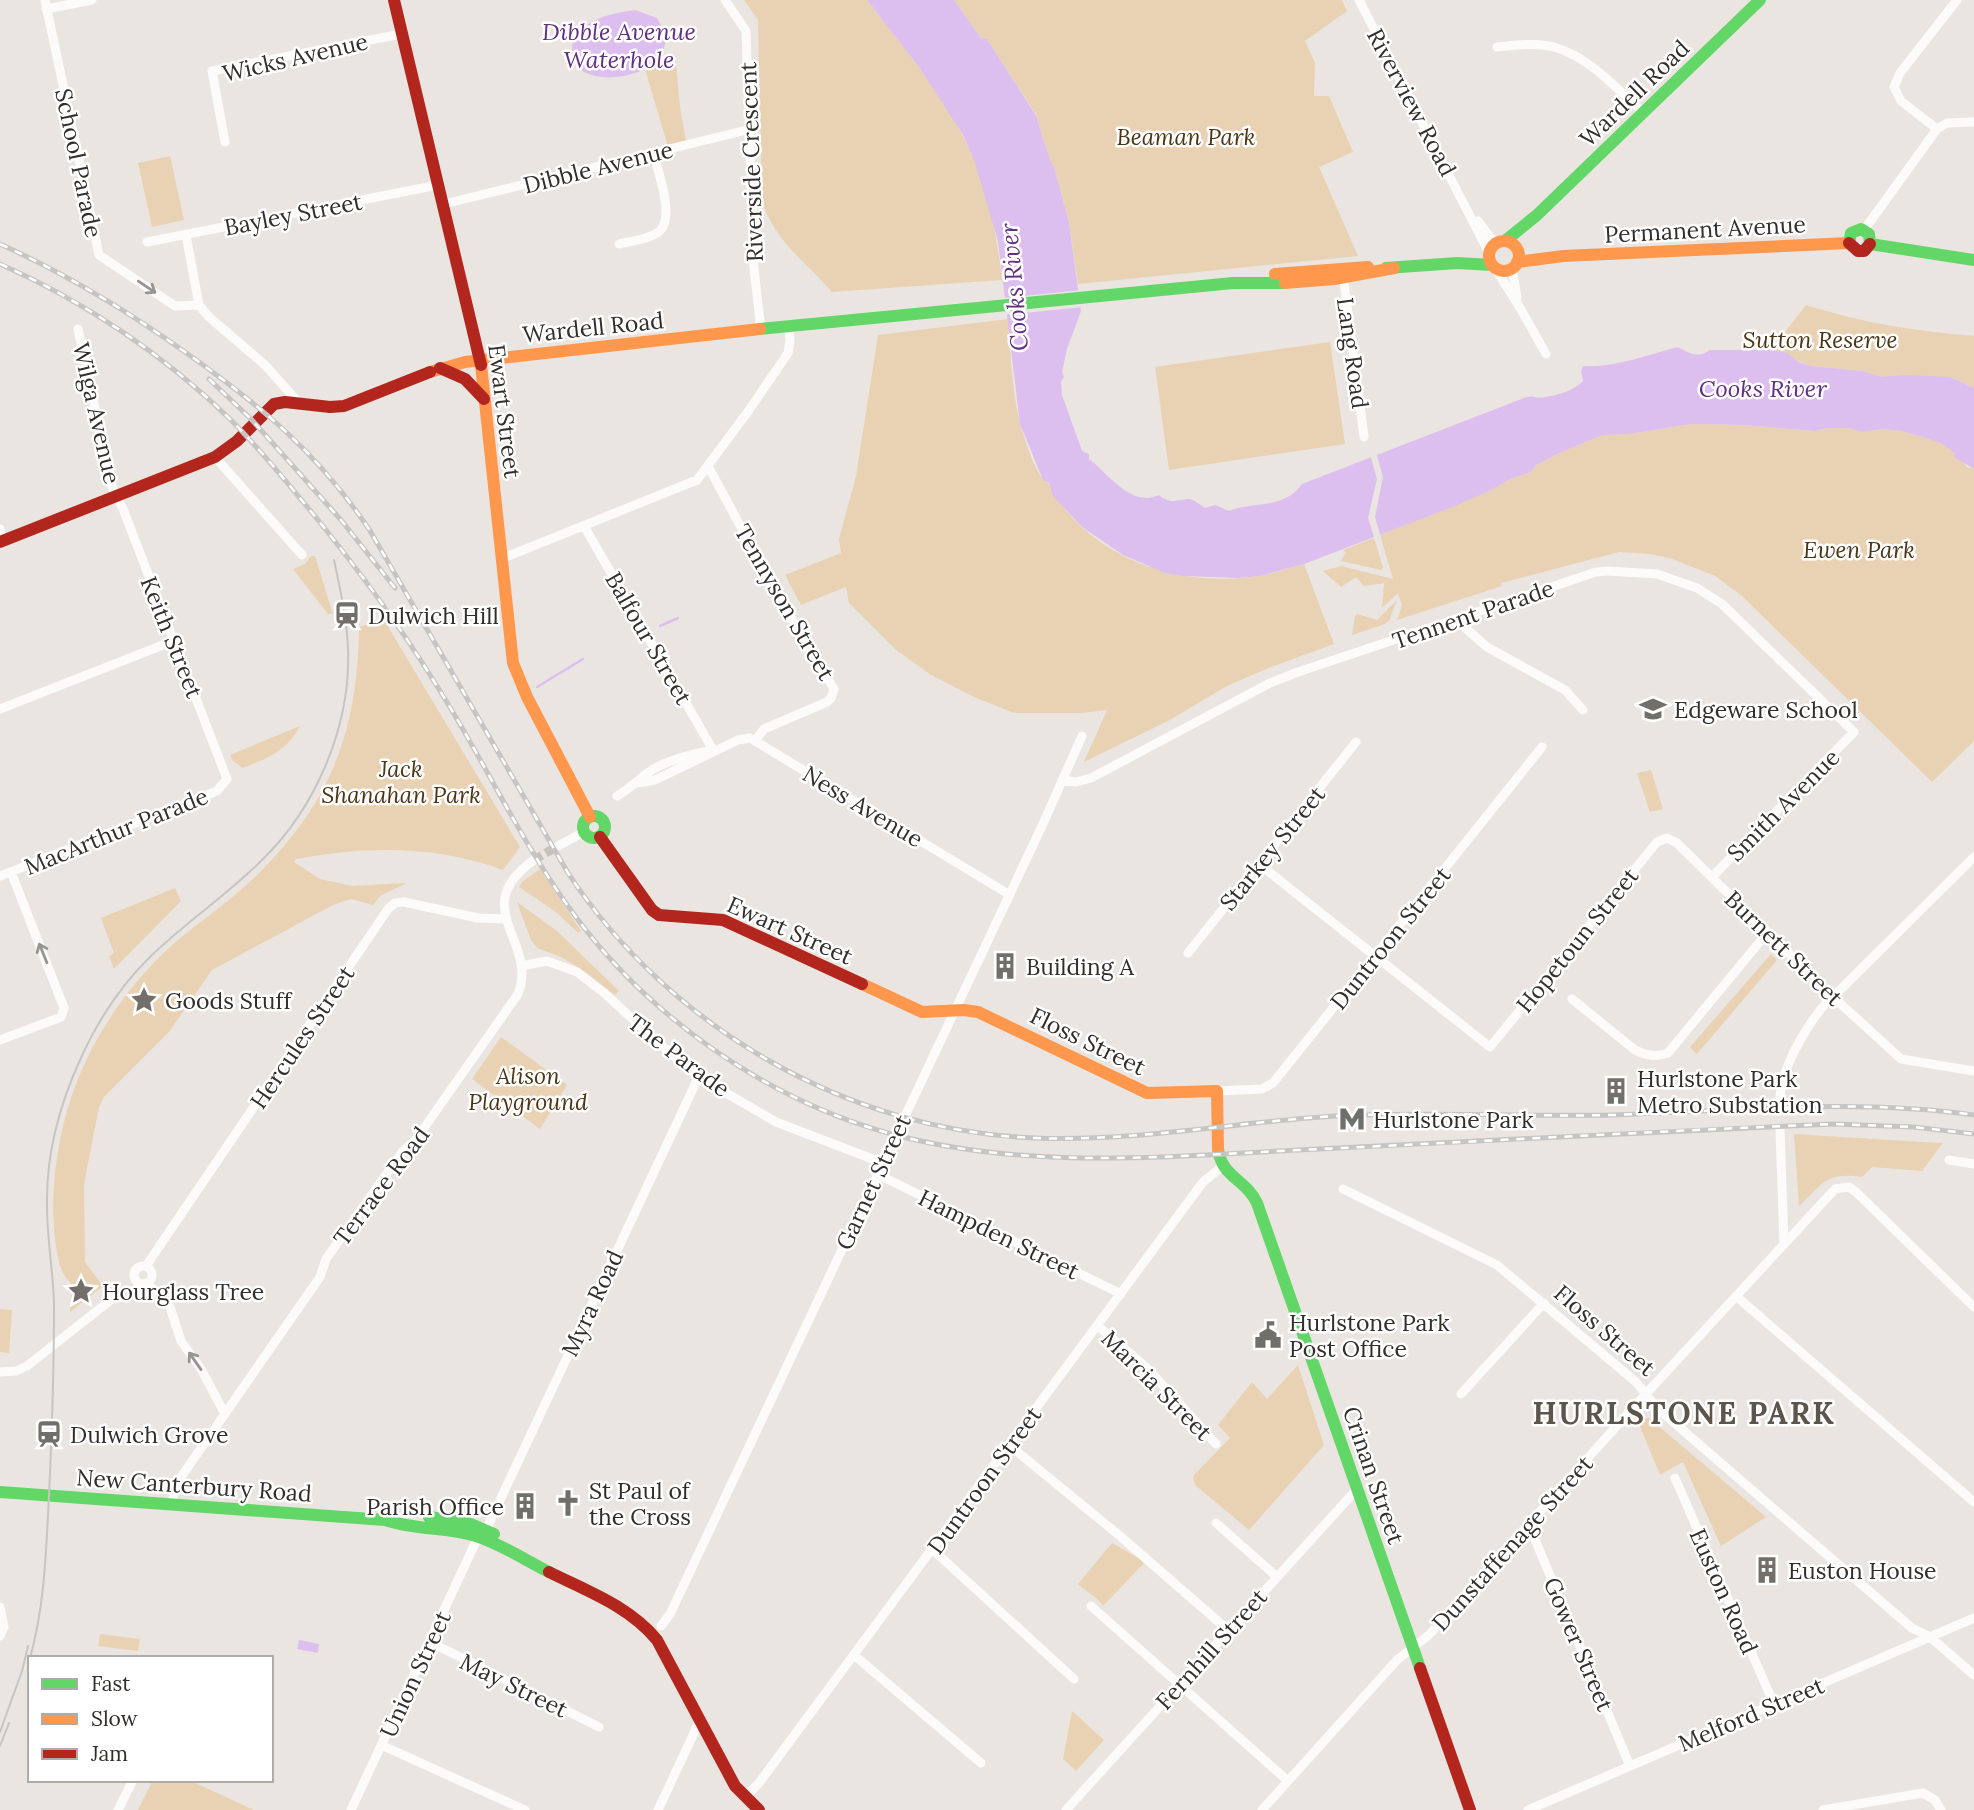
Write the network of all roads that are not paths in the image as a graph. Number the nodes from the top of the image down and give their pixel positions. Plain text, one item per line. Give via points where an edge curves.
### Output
1 (92, 0) edge
2 (394, 0) edge
3 (725, 0) edge
4 (1359, 0) edge
5 (1760, 0) edge
6 (1957, 0) edge
7 (46, 4) edge
8 (401, 34) junction
9 (1497, 47) dead end
10 (1644, 113) junction
11 (1974, 122) edge
12 (1937, 128) junction
13 (751, 129) junction
14 (225, 142) dead end
15 (654, 154) junction
16 (438, 185) junction
17 (444, 204) junction
18 (1864, 230) junction
19 (186, 235) junction
20 (147, 242) dead end
21 (1849, 243) junction
22 (620, 244) dead end
23 (1870, 244) junction
24 (1503, 255) junction
25 (1974, 260) edge
26 (1344, 277) junction
27 (199, 305) junction
28 (1519, 306) junction
29 (789, 327) junction
30 (78, 328) dead end
31 (761, 330) junction
32 (1546, 354) dead end
33 (480, 360) junction
34 (440, 368) junction
35 (485, 400) junction
36 (299, 403) junction
37 (1364, 437) dead end
38 (215, 457) junction
39 (708, 466) junction
40 (116, 496) junction
41 (584, 526) junction
42 (1, 537) edge
43 (302, 555) dead end
44 (501, 559) junction
45 (1455, 620) junction
46 (173, 641) junction
47 (0, 709) edge
48 (1583, 710) dead end
49 (1854, 732) joint
50 (1082, 736) dead end
51 (755, 741) junction
52 (1356, 742) dead end
53 (1542, 747) dead end
54 (713, 750) junction
55 (227, 779) joint
56 (1062, 780) junction
57 (618, 796) dead end
58 (590, 817) junction
59 (584, 832) junction
60 (600, 837) junction
61 (1667, 838) joint
62 (558, 846) tunnel mouth
63 (1974, 857) edge
64 (534, 860) tunnel mouth
65 (1259, 864) junction
66 (11, 872) junction
67 (0, 876) edge
68 (1712, 877) junction
69 (1010, 895) junction
70 (506, 919) junction
71 (1767, 933) junction
72 (1188, 953) dead end
73 (1375, 956) junction
74 (521, 966) junction
75 (1832, 996) junction
76 (1572, 999) dead end
77 (953, 1012) junction
78 (0, 1040) edge
79 (1974, 1070) edge
80 (699, 1076) junction
81 (1217, 1091) junction
82 (1780, 1104) dead end
83 (1780, 1130) dead end
84 (1949, 1160) dead end
85 (1221, 1162) junction
86 (883, 1163) junction
87 (1974, 1164) edge
88 (877, 1174) junction
89 (1343, 1189) dead end
90 (1784, 1244) junction
91 (146, 1266) junction
92 (146, 1283) junction
93 (121, 1292) dead end
94 (1121, 1294) junction
95 (1736, 1296) junction
96 (1544, 1303) junction
97 (1974, 1307) edge
98 (1098, 1326) junction
99 (0, 1372) edge
100 (1646, 1393) junction
101 (1461, 1394) dead end
102 (225, 1414) junction
103 (1216, 1444) dead end
104 (1009, 1445) junction
105 (1675, 1478) dead end
106 (1357, 1489) junction
107 (0, 1492) edge
108 (1974, 1502) edge
109 (172, 1505) junction
110 (1216, 1523) dead end
111 (1528, 1523) junction
112 (482, 1533) junction
113 (933, 1550) junction
114 (1276, 1576) junction
115 (0, 1606) edge
116 (1091, 1606) dead end
117 (1974, 1618) edge
118 (661, 1626) junction
119 (1227, 1630) junction
120 (0, 1636) edge
121 (1930, 1637) junction
122 (429, 1643) junction
123 (1413, 1647) junction
124 (854, 1655) junction
125 (1974, 1675) edge
126 (1074, 1679) dead end
127 (1178, 1685) junction
128 (1774, 1704) junction
129 (700, 1720) junction
130 (599, 1727) dead end
131 (381, 1745) junction
132 (981, 1762) dead end
133 (1630, 1766) junction
134 (1288, 1781) junction
135 (132, 1782) edge
136 (747, 1795) junction
137 (118, 1810) edge
138 (351, 1810) edge
139 (525, 1810) edge
140 (658, 1810) edge
141 (759, 1810) edge
142 (1066, 1810) edge
143 (1262, 1810) edge
144 (1470, 1810) edge
145 (1528, 1810) edge
146 (1823, 1810) edge
147 (1941, 1810) edge

1 - 7 street
2 - 8 main road, Ewart Street
3 - 13 street, Riverside Crescent via 746,31
4 - 24 street, Riverview Road via 1465,203
5 - 10 main road, Wardell Road
6 - 12 street via 1894,87 1901,101
7 -> 27 street, School Parade via 99,255 175,306
8 - 14 street, Wicks Avenue via 212,71
8 - 16 main road, Ewart Street
9 - 10 street via 1556,47 1584,61
10 - 24 main road, Wardell Road via 1537,215
11 - 12 street
12 - 18 street
13 - 15 street, Dibble Avenue
13 - 31 street, Riverside Crescent via 754,269
15 - 17 street, Dibble Avenue
15 - 22 street via 667,219 660,232
16 - 17 main road, Ewart Street
16 - 19 street, Bayley Street
17 - 33 main road, Ewart Street
18 - 21 main road via 1851,233
18 - 23 main road via 1871,237
19 - 20 street, Bayley Street
19 - 27 street
21 - 23 main road via 1861,251
21 - 24 main road, Permanent Avenue
23 - 25 main road
24 - 26 main road, Wardell Road
24 - 28 street
24 - 28 street
26 - 29 main road, Wardell Road via 1084,296
26 - 37 street, Lang Road
27 - 36 street
28 - 32 street
29 - 31 main road, Wardell Road
29 - 39 street via 788,353
30 - 40 street, Wilga Avenue
31 - 33 main road, Wardell Road
33 - 34 main road, Wardell Road
33 - 35 main road, Ewart Street
34 - 35 main road via 466,377
34 - 36 main road, Wardell Road via 344,406
35 - 44 main road, Ewart Street
36 - 38 main road, Wardell Road via 270,406
38 - 40 main road, Wardell Road
38 - 43 street
39 - 41 street via 696,480
39 - 51 street, Tennyson Street via 834,689 827,702 764,729
40 - 42 main road, Wardell Road
40 - 46 street, Keith Street
41 - 44 street
41 - 54 street, Balfour Street
44 - 58 main road, Ewart Street via 513,663
45 - 48 street via 1487,647 1565,690
45 - 49 street, Tennent Parade via 1596,572 1662,575 1697,588 1722,604
45 - 56 street, Tennent Parade via 1281,678 1091,778
46 - 47 street
46 - 55 street, Keith Street
49 - 68 street, Smith Avenue
50 - 56 street, Garnet Street
51 - 54 street via 742,738
51 - 69 street, Ness Avenue
52 - 65 street, Starkey Street
53 - 73 street, Duntroon Street
54 - 57 street
55 - 66 street, MacArthur Parade via 217,791
56 - 69 street, Garnet Street
58 - 59 main road
58 - 60 main road via 606,824
59 - 60 main road via 593,839
59 - 62 street
60 - 77 main road, Ewart Street via 659,915 723,920 922,1012
61 - 68 street, Burnett Street
61 - 73 street, Hopetoun Street via 1657,842 1490,1047
63 - 75 street
64 - 70 street, Terrace Road via 511,881 503,900
65 - 72 street, Starkey Street
65 - 73 street
66 - 67 street, MacArthur Parade
78 -> 66 street via 61,1017 64,1008
68 - 71 street, Burnett Street
69 - 77 street, Garnet Street
70 - 74 street, Terrace Road
70 - 91 street, Hercules Street via 478,918 404,902 388,909
71 - 75 street, Burnett Street
71 - 76 street via 1668,1053 1646,1055 1635,1050
73 - 81 street, Duntroon Street via 1269,1086
74 - 80 street, The Parade via 547,961 577,972
74 - 102 street, Terrace Road via 518,994 326,1259 320,1277
75 - 79 street, Burnett Street via 1902,1059
75 - 82 street via 1786,1068
77 - 81 main road, Floss Street via 978,1012 1147,1093
77 - 86 street, Garnet Street
80 - 86 street, The Parade via 776,1122
80 - 112 street, Myra Road
81 - 85 main road
83 - 90 street
84 - 87 street
85 - 94 street, Duntroon Street
85 - 106 main road, Crinan Street via 1254,1195
86 - 88 street, Garnet Street
88 - 94 street, Hampden Street
88 - 118 street, Garnet Street
89 - 96 street, Floss Street via 1497,1265
90 - 95 street, Dunstaffenage Street
90 - 97 street, Dunstaffenage Street via 1835,1189 1849,1187
91 - 92 street via 152,1275
91 - 92 street via 134,1274 137,1281
102 -> 92 street via 181,1341 170,1307
93 - 99 street via 22,1369
94 - 98 street, Duntroon Street
95 - 100 street, Dunstaffenage Street
95 - 108 street
96 - 100 street, Floss Street
96 - 101 street
98 - 103 street, Marcia Street via 1148,1369
98 - 104 street, Duntroon Street
100 - 111 street, Dunstaffenage Street
100 - 121 street, Floss Street via 1657,1408 1912,1628
102 - 109 street, Terrace Road via 178,1483
104 - 113 street, Duntroon Street
104 - 119 street
105 - 128 street, Euston Road
106 - 114 street, Fernhill Street
106 - 123 main road, Crinan Street
107 - 109 main road, New Canterbury Road
109 - 112 main road, New Canterbury Road via 385,1520
110 - 114 street
111 - 123 street, Dunstaffenage Street via 1429,1635
111 - 133 street, Gower Street
112 - 118 main road, New Canterbury Road via 642,1609
112 - 122 street, Union Street
112 - 129 main road, New Canterbury Road via 644,1624
113 - 124 street, Duntroon Street
113 - 126 street
114 - 119 street, Fernhill Street
115 - 120 street via 4,1627
116 - 127 street
117 - 121 street, Melford Street
118 - 136 main road, New Canterbury Road via 744,1781
119 - 127 street, Fernhill Street
121 - 125 street, Floss Street
121 - 128 street, Melford Street
122 - 130 street, May Street
122 - 131 street, Union Street
123 - 134 street, Dunstaffenage Street
123 - 144 main road, Crinan Street
124 - 132 street
124 - 136 street, Duntroon Street
127 - 134 street
127 - 142 street, Fernhill Street
128 - 133 street, Melford Street
129 - 136 main road, New Canterbury Road via 735,1786
129 - 140 street
131 - 138 street, Union Street
131 - 139 street
133 - 145 street, Melford Street
134 - 143 street, Dunstaffenage Street
135 - 137 street
136 - 141 main road, New Canterbury Road
146 - 147 street via 1917,1793 1929,1795

